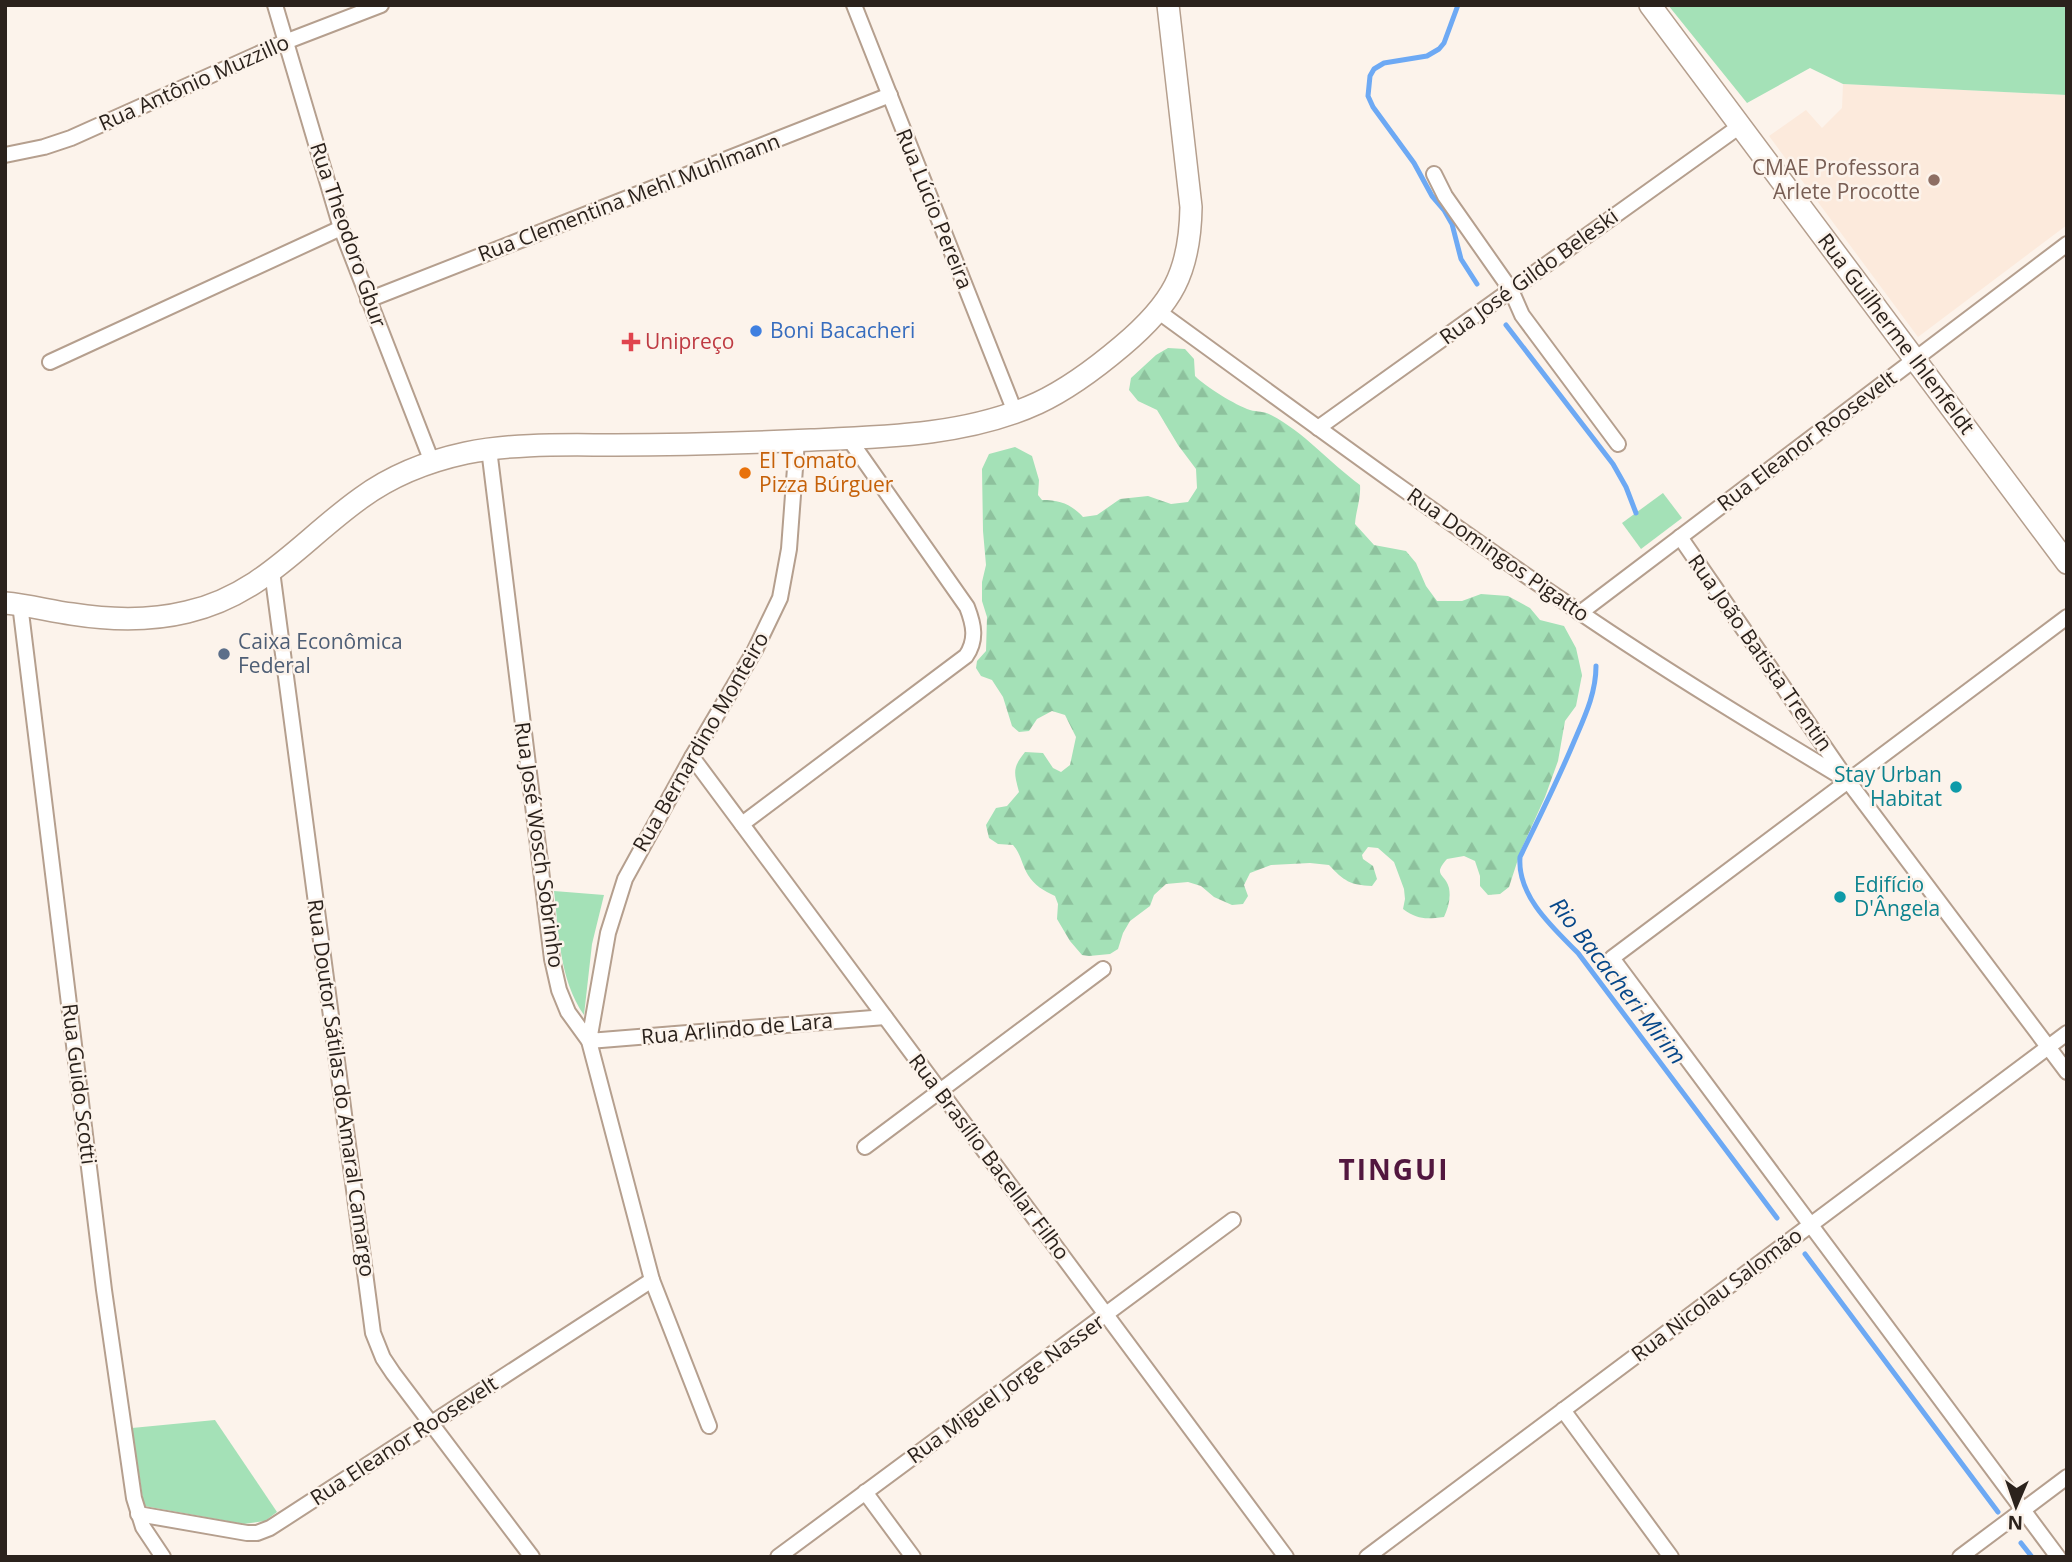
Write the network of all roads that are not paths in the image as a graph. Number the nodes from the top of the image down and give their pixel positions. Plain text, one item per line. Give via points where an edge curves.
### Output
1 (275, 5) edge
2 (381, 5) edge
3 (854, 5) edge
4 (1168, 5) edge
5 (1650, 5) edge
6 (285, 42) junction
7 (890, 95) junction
8 (1740, 126) junction
9 (5, 155) edge
10 (1434, 174) dead end
11 (341, 228) junction
12 (2067, 244) edge
13 (1511, 290) junction
14 (368, 300) junction
15 (1159, 312) junction
16 (1914, 359) junction
17 (50, 362) dead end
18 (1015, 412) junction
19 (1318, 428) junction
20 (849, 439) junction
21 (797, 441) junction
22 (1618, 444) dead end
23 (489, 449) junction
24 (432, 462) junction
25 (1679, 537) junction
26 (2067, 563) edge
27 (272, 571) junction
28 (12, 604) edge
29 (1580, 613) junction
30 (2067, 617) edge
31 (692, 757) junction
32 (1849, 780) junction
33 (742, 824) junction
34 (1102, 969) dead end
35 (885, 1017) junction
36 (2067, 1033) edge
37 (589, 1041) junction
38 (2048, 1047) junction
39 (2067, 1072) edge
40 (940, 1091) junction
41 (864, 1147) dead end
42 (1233, 1220) dead end
43 (1811, 1225) junction
44 (652, 1280) junction
45 (1106, 1314) junction
46 (1563, 1410) junction
47 (431, 1424) junction
48 (709, 1426) dead end
49 (2067, 1477) edge
50 (865, 1492) junction
51 (2023, 1510) junction
52 (138, 1514) junction
53 (163, 1557) edge
54 (531, 1557) edge
55 (778, 1557) edge
56 (913, 1557) edge
57 (1286, 1557) edge
58 (1367, 1557) edge
59 (1671, 1557) edge
60 (1960, 1557) edge
61 (2058, 1557) edge

1 - 6 street, Rua Theodoro Gbur
2 - 6 street, Rua Antônio Muzzillo
3 - 7 street, Rua Lúcio Pereira
4 - 15 main road via 1190,230 1181,273
5 - 8 main road, Rua Guilherme Ihlenfeldt
6 - 9 street, Rua Antônio Muzzillo via 71,138
6 - 11 street, Rua Theodoro Gbur
7 - 14 street, Rua Clementina Mehl Muhlmann
7 - 18 street, Rua Lúcio Pereira
8 - 13 street, Rua José Gildo Beleski
8 - 16 main road, Rua Guilherme Ihlenfeldt
10 - 13 street
11 - 14 street, Rua Theodoro Gbur
11 - 17 street
12 - 16 street, Rua Eleanor Roosevelt
13 - 19 street, Rua José Gildo Beleski
13 - 22 street via 1522,315
14 - 24 street, Rua Theodoro Gbur
15 - 18 main road via 1083,376
15 - 19 street, Rua Domingos Pigatto
16 - 25 street, Rua Eleanor Roosevelt
16 - 26 main road, Rua Guilherme Ihlenfeldt
18 - 20 main road via 946,429
19 - 29 street, Rua Domingos Pigatto
20 - 21 main road
20 - 33 street via 967,607 972,647
21 - 23 main road
21 - 31 street, Rua Bernardino Monteiro via 789,550 780,598
23 - 24 main road
23 - 37 street, Rua José Wosch Sobrinho via 552,959 568,1012
24 - 27 main road via 361,498
25 - 29 street, Rua Eleanor Roosevelt
25 - 32 street, Rua João Batista Trentin
27 - 28 main road via 216,603 168,616 96,618
27 - 47 street, Rua Doutor Sátilas do Amaral Camargo via 373,1333 383,1358
28 - 52 street, Rua Guido Scotti
29 - 32 street, Rua Domingos Pigatto
30 - 32 street
31 - 33 street, Rua Brasílio Bacellar Filho
31 - 37 street, Rua Bernardino Monteiro via 635,858 615,907
32 - 38 street, Rua João Batista Trentin
32 - 43 street via 1612,958
33 - 35 street, Rua Brasílio Bacellar Filho
34 - 40 street
35 - 37 street, Rua Arlindo de Lara
35 - 40 street, Rua Brasílio Bacellar Filho
36 - 38 street, Rua Nicolau Salomão
37 - 44 street, Rua José Wosch Sobrinho
38 - 39 street, Rua João Batista Trentin
38 - 43 street, Rua Nicolau Salomão
40 - 41 street
40 - 45 street, Rua Brasílio Bacellar Filho
42 - 45 street, Rua Miguel Jorge Nasser
43 - 46 street, Rua Nicolau Salomão
43 - 51 street
44 - 47 street, Rua Eleanor Roosevelt
44 - 48 street, Rua José Wosch Sobrinho
45 - 50 street, Rua Miguel Jorge Nasser
45 - 57 street, Rua Brasílio Bacellar Filho
46 - 58 street, Rua Nicolau Salomão
46 - 59 street
47 - 52 street, Rua Eleanor Roosevelt via 257,1533
47 - 54 street, Rua Doutor Sátilas do Amaral Camargo
49 - 51 street
50 - 55 street, Rua Miguel Jorge Nasser
50 - 56 street
51 - 60 street
51 - 61 street
52 - 53 street, Rua Guido Scotti

